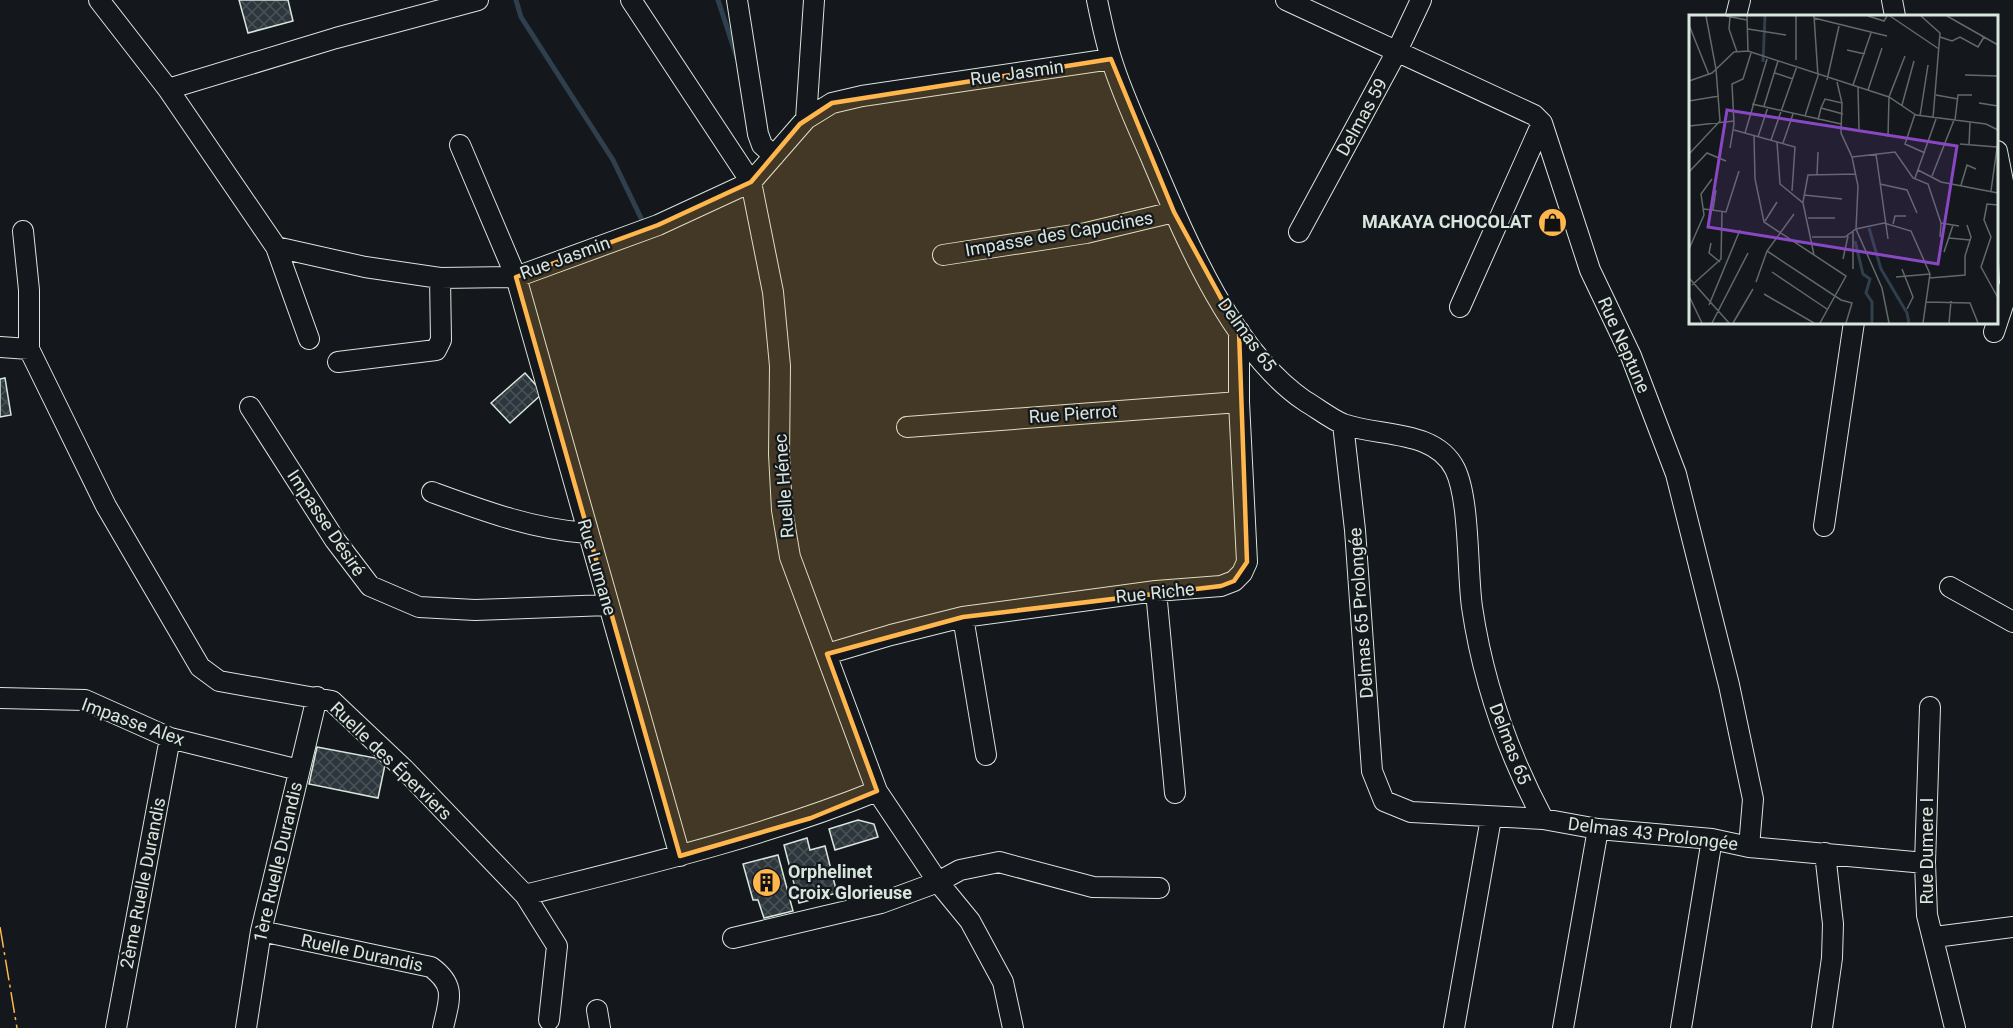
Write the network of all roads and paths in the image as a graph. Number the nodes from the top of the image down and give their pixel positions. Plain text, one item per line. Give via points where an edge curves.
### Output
1 (99, 0) edge
2 (478, 0) edge
3 (631, 0) edge
4 (737, 0) edge
5 (814, 0) edge
6 (1097, 0) edge
7 (1286, 0) edge
8 (1421, 0) edge
9 (1740, 0) edge
10 (1892, 0) edge
11 (1736, 15) edge
12 (1895, 15) edge
13 (1396, 53) junction
14 (1111, 59) junction
15 (168, 89) junction
16 (806, 119) junction
17 (1542, 123) junction
18 (460, 145) dead end
19 (774, 156) junction
20 (1998, 156) edge
21 (751, 183) junction
22 (1174, 212) junction
23 (23, 231) dead end
24 (1299, 232) dead end
25 (276, 247) junction
26 (943, 255) dead end
27 (516, 277) junction
28 (440, 278) junction
29 (1460, 307) dead end
30 (1998, 321) edge
31 (1854, 324) edge
32 (1997, 324) edge
33 (1239, 331) junction
34 (1994, 333) dead end
35 (309, 339) dead end
36 (0, 347) edge
37 (29, 349) junction
38 (338, 362) dead end
39 (1239, 402) junction
40 (250, 407) dead end
41 (1343, 424) junction
42 (907, 427) dead end
43 (432, 492) dead end
44 (1824, 526) dead end
45 (587, 533) junction
46 (1950, 587) dead end
47 (1156, 591) junction
48 (608, 605) junction
49 (963, 617) junction
50 (2013, 622) edge
51 (827, 654) junction
52 (317, 697) junction
53 (0, 698) edge
54 (1930, 707) dead end
55 (170, 738) junction
56 (986, 754) dead end
57 (299, 770) junction
58 (877, 791) junction
59 (1175, 793) dead end
60 (1384, 801) joint
61 (1491, 818) junction
62 (1543, 819) junction
63 (1598, 829) junction
64 (1712, 839) junction
65 (1749, 847) junction
66 (1825, 853) junction
67 (680, 856) junction
68 (1925, 863) junction
69 (938, 882) junction
70 (1160, 888) dead end
71 (525, 895) junction
72 (2013, 927) edge
73 (261, 931) junction
74 (1935, 937) junction
75 (733, 938) dead end
76 (549, 1020) dead end
77 (116, 1028) edge
78 (246, 1028) edge
79 (443, 1028) edge
80 (1013, 1028) edge
81 (1454, 1028) edge
82 (1563, 1028) edge
83 (1681, 1028) edge
84 (1822, 1028) edge
85 (1955, 1028) edge

1 - 15 street
2 - 15 street
3 - 21 street, Ruelle Hénec
4 - 19 street via 758,134 762,146
5 - 16 street
6 - 14 street, Delmas 65
7 - 13 street
8 - 13 street, Delmas 59
9 - 11 street
10 - 12 street
13 - 17 street via 1534,115
13 - 24 street, Delmas 59
14 - 16 street, Rue Jasmin via 862,96 832,103
14 - 22 street, Delmas 65
15 - 25 street
16 - 19 street, Rue Jasmin
17 - 29 street
17 - 65 street, Rue Neptune via 1590,270 1632,356 1676,474 1729,685 1753,800
18 - 27 street, Rue Lumane
19 - 21 street, Rue Jasmin
20 - 30 street via 2006,197 2010,284
21 - 27 street, Rue Jasmin via 658,225
21 - 51 street, Ruelle Hénec via 773,292 780,366 782,510 790,556
22 - 26 street, Impasse des Capucines via 1086,233
22 - 33 street, Delmas 65
23 - 37 street, Ruelle des Éperviers
25 - 28 street, Rue Jasmin via 365,267
25 - 35 street
27 - 28 street, Rue Jasmin
27 - 45 street, Rue Lumane
28 - 38 street via 441,340 436,350
31 - 44 street
32 - 34 street
33 - 39 street, Rue Riche
33 - 41 street, Delmas 65 via 1267,369 1303,400
36 - 37 street
37 - 52 street, Ruelle des Éperviers via 106,506 200,668 219,681
39 - 42 street, Rue Pierrot
39 - 47 street, Rue Riche via 1247,562 1234,581 1221,586
40 - 48 street, Impasse Désiré via 335,540 370,586 419,607 475,610
41 - 60 street, Delmas 65 Prolongée via 1355,530 1372,771
41 - 62 street, Delmas 65 via 1426,442 1443,453 1455,469 1483,668 1524,783
43 - 45 street via 508,520 554,531
45 - 48 street, Rue Lumane
46 - 50 street
47 - 49 street, Rue Riche
47 - 59 street
48 - 67 street, Rue Lumane
49 - 51 street, Rue Riche
49 - 56 street
51 - 58 street, Ruelle Hénec
52 - 57 street, 1ère Ruelle Durandis
52 - 71 street, Ruelle des Éperviers via 332,701 404,769
53 - 55 street, Impasse Alex via 85,700
54 - 68 street, Rue Dumere I
55 - 57 street, Impasse Alex
55 - 77 street, 2ème Ruelle Durandis
57 - 73 street, 1ère Ruelle Durandis
58 - 67 street via 811,818
58 - 69 street, Ruelle Hénec
60 - 61 street, Delmas 43 Prolongée via 1411,812
61 - 62 street, Delmas 43 Prolongée
61 - 81 street
62 - 63 street, Delmas 43 Prolongée
63 - 64 street, Delmas 43 Prolongée
63 - 82 street
64 - 65 street, Delmas 43 Prolongée
64 - 83 street
65 - 66 street, Delmas 43 Prolongée
66 - 68 street, Delmas 43 Prolongée
66 - 84 street via 1833,924
67 - 71 street
68 - 74 street, Rue Dumere I via 1927,915
69 - 70 street via 960,870 999,862 1094,887
69 - 75 street via 881,903
69 - 80 street, Ruelle Hénec via 970,921 1003,982
71 - 76 street, Ruelle des Éperviers via 557,946
72 - 74 street
73 - 78 street, 1ère Ruelle Durandis
73 - 79 street, Ruelle Durandis via 431,967 444,976 451,992
74 - 85 street, Rue Dumere I

